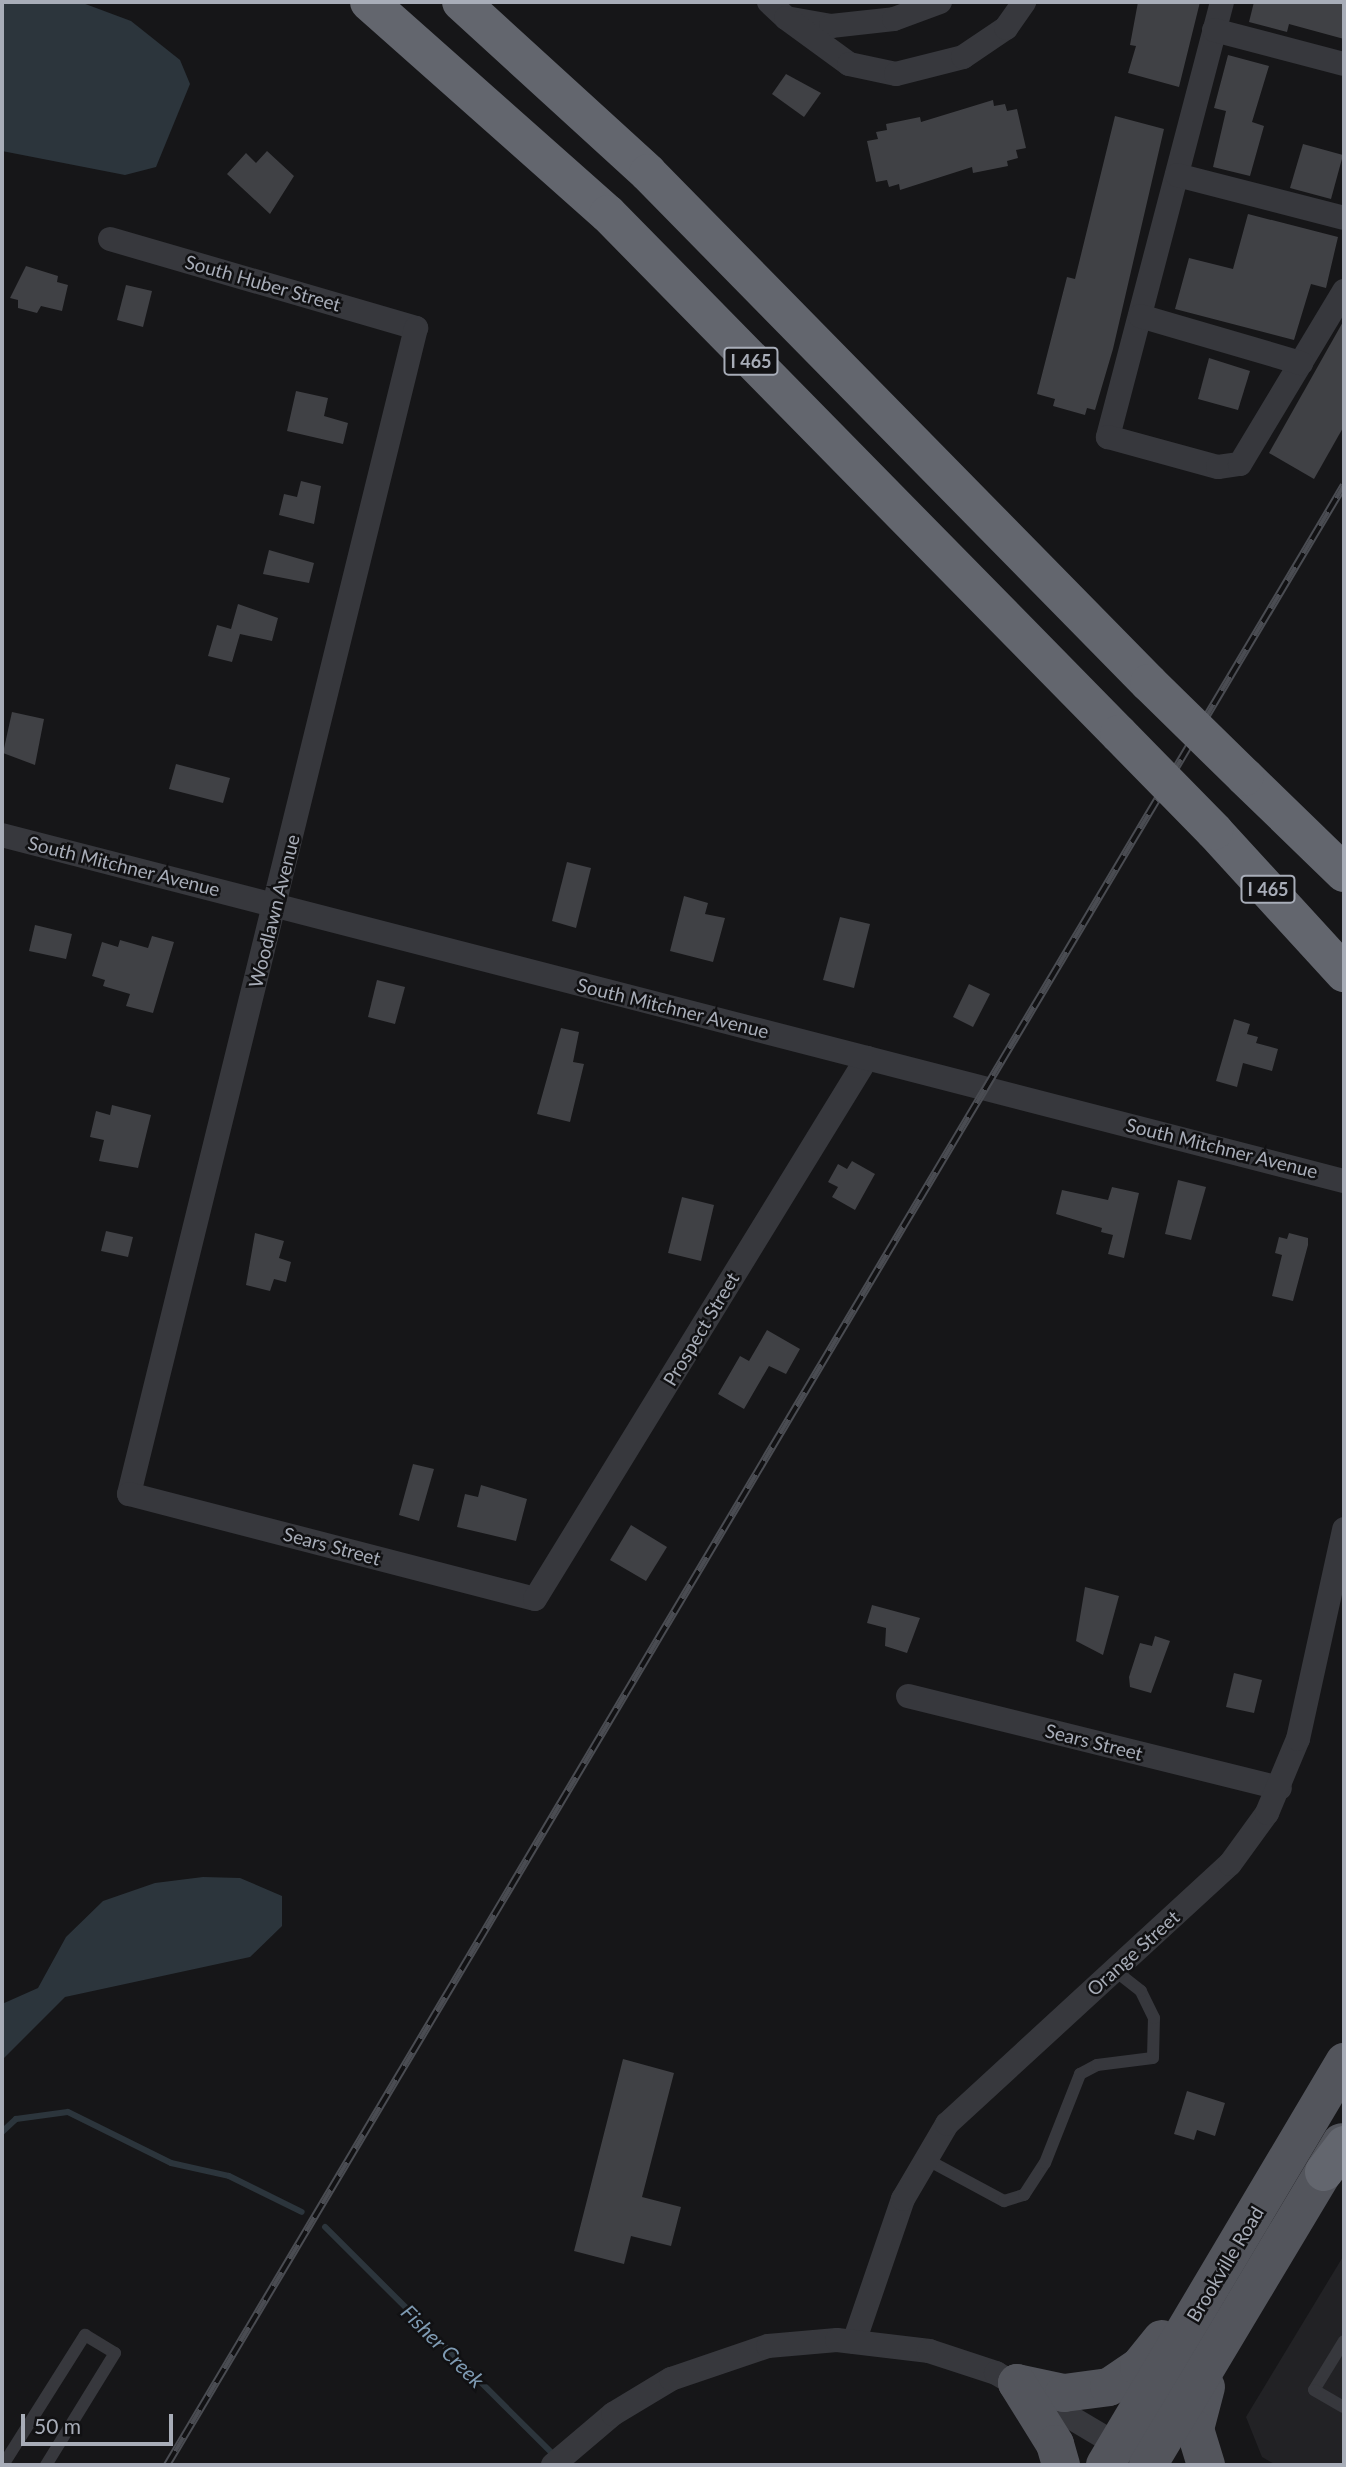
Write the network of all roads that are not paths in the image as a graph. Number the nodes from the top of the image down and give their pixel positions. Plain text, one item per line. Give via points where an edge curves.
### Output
1 (369, 2) edge
2 (461, 2) edge
3 (940, 2) edge
4 (1024, 2) edge
5 (1222, 2) edge
6 (777, 10) edge
7 (1214, 30) junction
8 (1344, 64) edge
9 (1177, 175) junction
10 (1344, 218) edge
11 (110, 239) dead end
12 (1344, 291) edge
13 (1140, 316) junction
14 (416, 328) joint
15 (1301, 363) junction
16 (2, 835) edge
17 (1344, 873) edge
18 (276, 906) junction
19 (1337, 963) edge
20 (867, 1058) junction
21 (1344, 1181) edge
22 (129, 1494) joint
23 (1344, 1529) edge
24 (536, 1599) joint
25 (908, 1696) dead end
26 (1280, 1788) junction
27 (1114, 1970) junction
28 (1344, 2062) edge
29 (1344, 2137) edge
30 (924, 2158) junction
31 (1334, 2159) edge
32 (1214, 2283) junction
33 (1223, 2341) junction
34 (1344, 2341) edge
35 (854, 2342) junction
36 (1017, 2383) junction
37 (1344, 2407) edge
38 (1134, 2461) edge
39 (3, 2465) edge
40 (46, 2465) edge
41 (553, 2465) edge
42 (1061, 2465) edge
43 (1206, 2465) edge

1 - 19 highway, I 465, bridge via 608,214 1214,831
2 - 17 highway, I 465, bridge via 648,173 1149,683
3 - 6 street via 856,25
4 - 6 street via 1006,28 963,57 896,74 849,64
5 - 7 street
7 - 8 street
7 - 9 street
9 - 10 street
9 - 13 street
11 - 14 street, South Huber Street
12 - 15 street
13 - 15 street
13 - 15 street via 1108,437 1219,467 1236,466 1248,456
14 - 18 street, Woodlawn Avenue
16 - 18 street, South Mitchner Avenue
18 - 20 street, South Mitchner Avenue
18 - 22 street, Woodlawn Avenue
20 - 21 street, South Mitchner Avenue
20 - 24 street, Prospect Street
22 - 24 street, Sears Street
23 - 26 street, Orange Street via 1303,1717
25 - 26 street, Sears Street
26 - 27 street, Orange Street via 1230,1864
27 - 30 street, Orange Street via 971,2099
27 - 30 lane via 1141,1991 1154,2018 1153,2058 1097,2065 1080,2074 1045,2163 1024,2195 1004,2201
28 - 32 main road, Brookville Road
29 - 31 main road, Brookville Road
30 - 35 street, Orange Street via 903,2199
31 - 33 main road, Brookville Road
32 - 36 main road via 1149,2357 1109,2387 1064,2393
32 - 38 main road, Brookville Road
33 - 38 main road, Brookville Road
33 - 43 main road via 1195,2428
34 - 37 lane via 1314,2390
35 - 36 street via 929,2351
35 - 41 street via 803,2342 733,2355 671,2379
36 - 38 street
36 - 42 main road via 1055,2444
39 - 40 lane via 85,2335 115,2353

